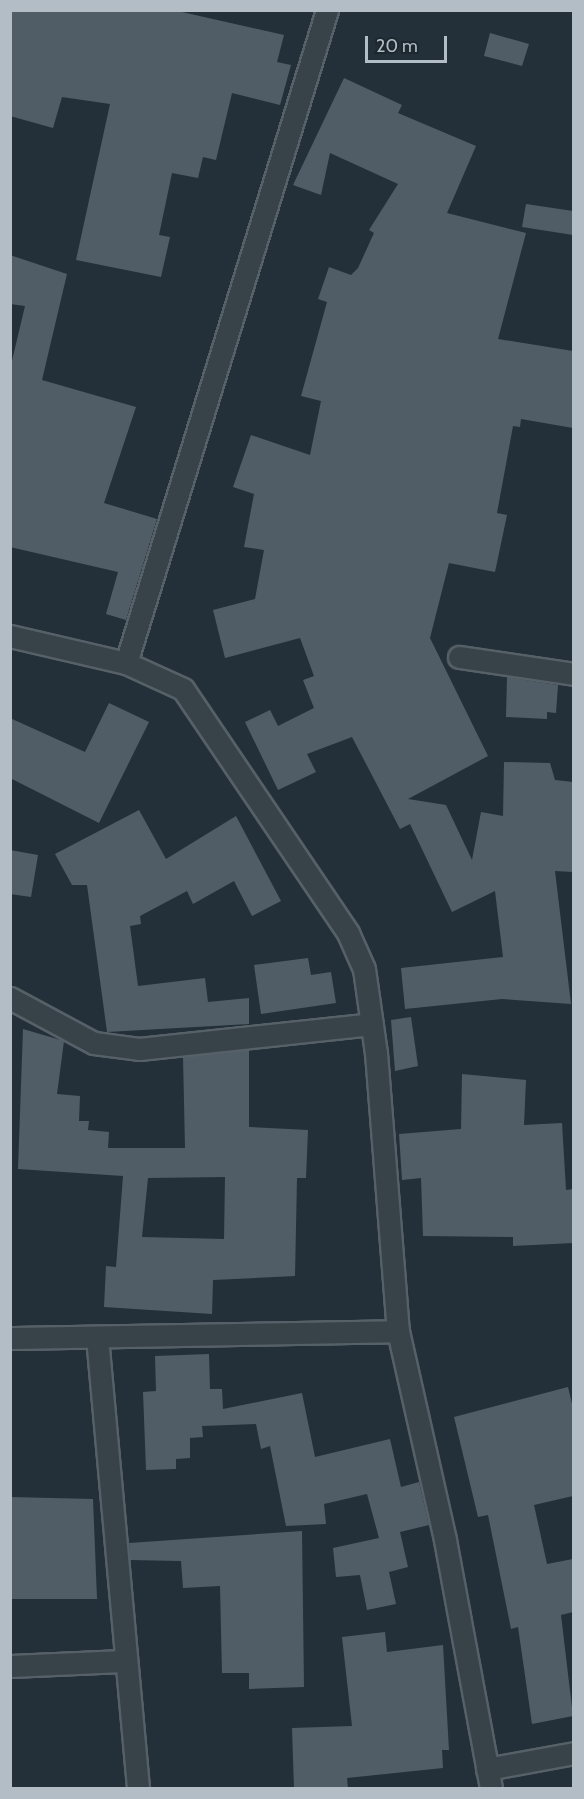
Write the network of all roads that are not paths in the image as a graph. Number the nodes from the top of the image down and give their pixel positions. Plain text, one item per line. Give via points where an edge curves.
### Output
1 (327, 10) edge
2 (10, 636) edge
3 (459, 657) dead end
4 (126, 663) junction
5 (573, 674) edge
6 (10, 998) edge
7 (372, 1024) junction
8 (398, 1331) junction
9 (97, 1337) junction
10 (10, 1338) edge
11 (123, 1661) junction
12 (10, 1666) edge
13 (573, 1753) edge
14 (489, 1779) edge
15 (138, 1788) edge

1 - 4 street
2 - 4 street
3 - 5 street
4 - 7 street via 183,689 200,710 348,933 364,969
6 - 7 street via 94,1042 139,1049
7 - 8 street
8 - 9 street
8 - 14 street via 445,1540
9 - 10 street
9 - 11 street
11 - 12 street
11 - 15 street
13 - 14 street

